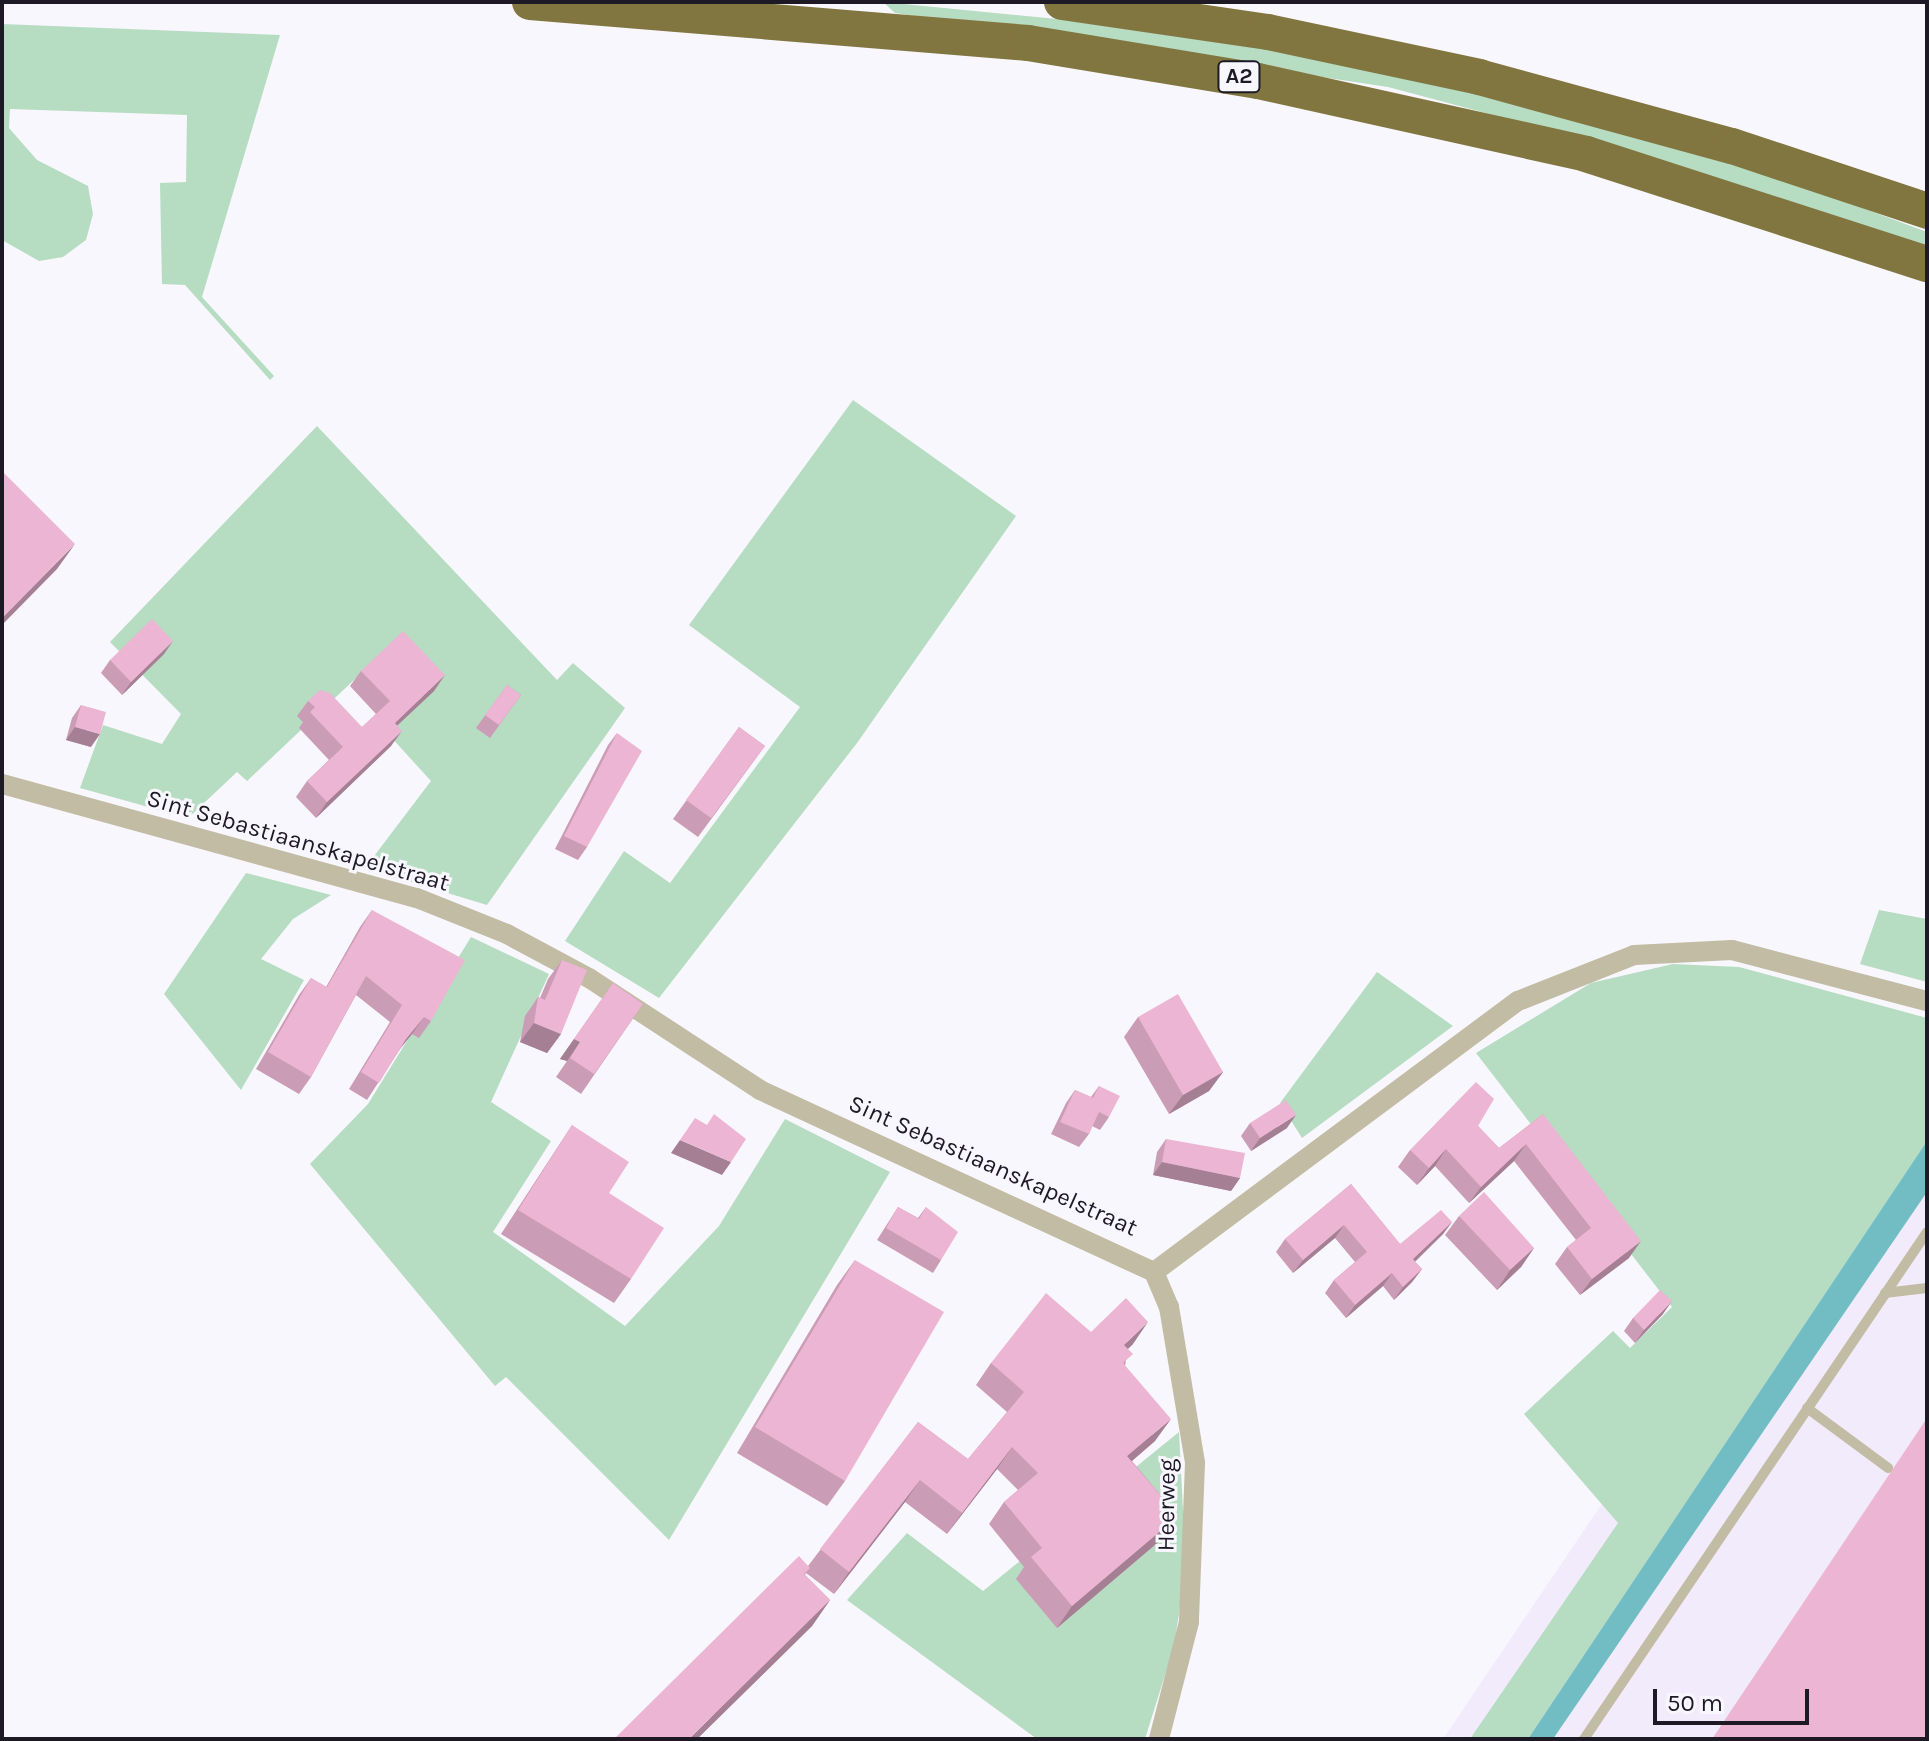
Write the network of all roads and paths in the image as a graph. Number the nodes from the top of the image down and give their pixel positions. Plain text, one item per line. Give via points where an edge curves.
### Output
1 (530, 2) edge
2 (1062, 2) edge
3 (1927, 211) edge
4 (1927, 264) edge
5 (2, 784) edge
6 (1927, 1001) edge
7 (1927, 1232) edge
8 (1154, 1272) junction
9 (1927, 1288) edge
10 (1885, 1293) junction
11 (1807, 1408) junction
12 (1888, 1468) dead end
13 (1159, 1739) edge
14 (1584, 1739) edge

1 - 4 highway, A2 via 1028,43 1258,81 1586,154
2 - 3 highway, A2 via 1268,32 1479,77 1676,129
5 - 8 street, Sint Sebastiaanskapelstraat via 417,898 507,934 589,978 760,1090
6 - 8 street via 1732,950 1634,955 1518,1001
7 - 10 lane
8 - 13 street, Heerweg via 1172,1322 1195,1463 1189,1622
9 - 10 lane
10 - 11 lane
11 - 12 lane
11 - 14 lane

